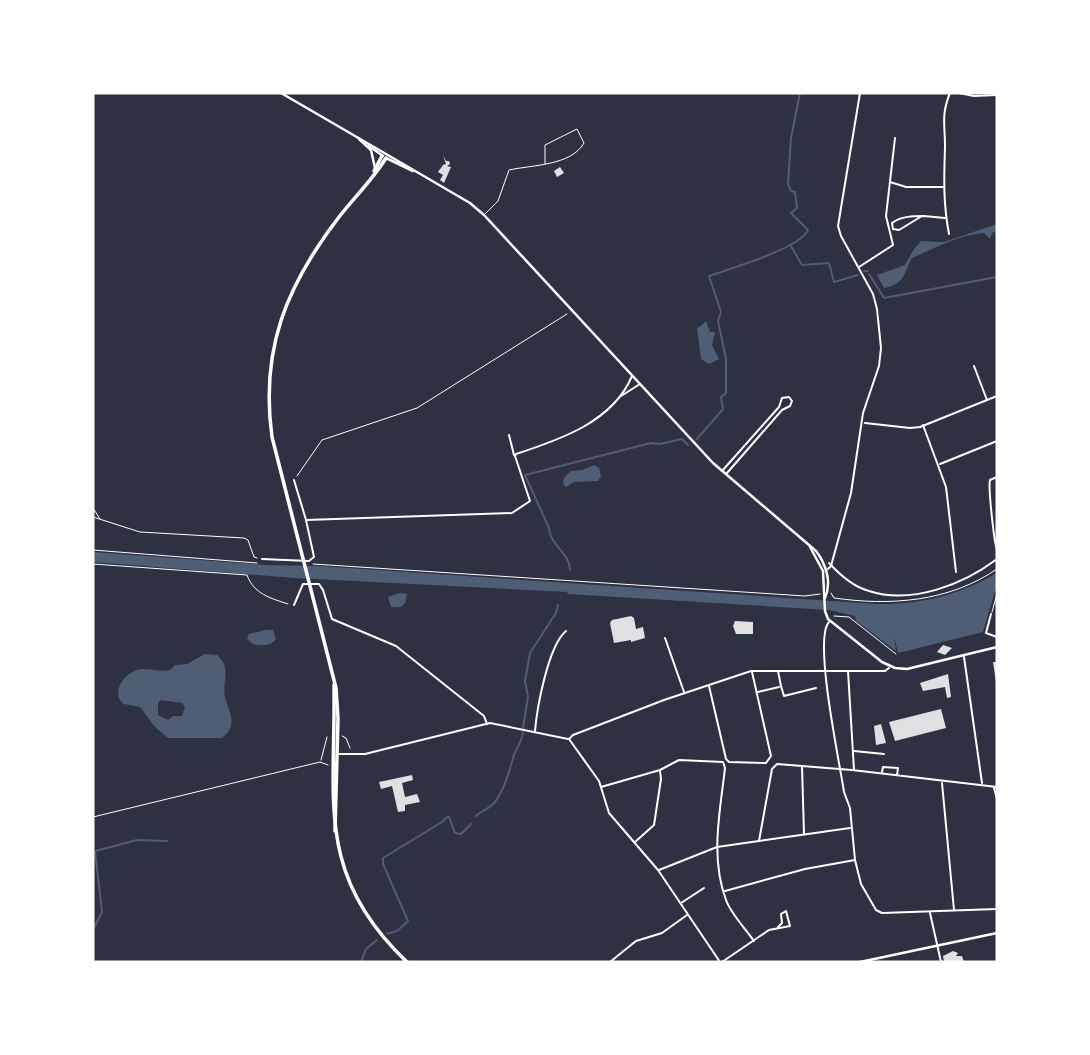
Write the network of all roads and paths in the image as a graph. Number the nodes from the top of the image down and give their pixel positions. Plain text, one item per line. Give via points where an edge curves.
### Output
1 (281, 93) edge
2 (860, 93) edge
3 (950, 93) edge
4 (959, 93) edge
5 (997, 95) edge
6 (356, 137) junction
7 (895, 138) dead end
8 (385, 156) junction
9 (391, 161) junction
10 (382, 164) junction
11 (545, 164) junction
12 (375, 168) junction
13 (416, 172) junction
14 (372, 176) junction
15 (889, 182) junction
16 (944, 187) junction
17 (484, 215) junction
18 (922, 216) junction
19 (946, 218) junction
20 (949, 234) dead end
21 (858, 267) junction
22 (573, 311) junction
23 (974, 366) dead end
24 (632, 376) junction
25 (640, 384) junction
26 (620, 396) junction
27 (997, 396) edge
28 (987, 400) junction
29 (862, 423) junction
30 (923, 425) junction
31 (509, 435) dead end
32 (997, 441) edge
33 (514, 456) junction
34 (939, 465) junction
35 (722, 471) junction
36 (726, 474) junction
37 (997, 477) edge
38 (294, 480) joint
39 (93, 508) edge
40 (93, 517) edge
41 (306, 520) junction
42 (102, 521) junction
43 (93, 550) edge
44 (997, 550) edge
45 (262, 559) joint
46 (997, 559) edge
47 (257, 563) dead end
48 (93, 564) edge
49 (313, 564) dead end
50 (827, 566) junction
51 (997, 569) edge
52 (956, 572) dead end
53 (823, 593) dead end
54 (830, 593) dead end
55 (997, 594) edge
56 (294, 605) joint
57 (991, 614) joint
58 (826, 616) junction
59 (830, 621) junction
60 (566, 631) dead end
61 (997, 637) edge
62 (665, 638) dead end
63 (997, 647) edge
64 (896, 654) dead end
65 (964, 656) junction
66 (890, 667) junction
67 (778, 670) junction
68 (824, 670) junction
69 (751, 671) junction
70 (848, 671) junction
71 (709, 685) junction
72 (781, 686) junction
73 (816, 688) dead end
74 (757, 692) junction
75 (684, 693) junction
76 (487, 724) junction
77 (535, 732) junction
78 (330, 736) dead end
79 (344, 736) dead end
80 (569, 739) junction
81 (352, 751) dead end
82 (853, 751) junction
83 (335, 754) junction
84 (884, 754) dead end
85 (320, 762) junction
86 (330, 764) dead end
87 (802, 767) junction
88 (660, 770) junction
89 (841, 771) junction
90 (854, 771) junction
91 (882, 774) junction
92 (897, 775) junction
93 (943, 781) junction
94 (983, 784) junction
95 (995, 787) edge
96 (601, 788) junction
97 (997, 799) edge
98 (93, 817) edge
99 (851, 828) junction
100 (804, 835) junction
101 (759, 841) junction
102 (635, 842) junction
103 (716, 847) junction
104 (855, 860) junction
105 (658, 870) junction
106 (704, 888) dead end
107 (724, 891) junction
108 (680, 904) junction
109 (997, 909) edge
110 (954, 911) junction
111 (930, 913) junction
112 (688, 915) junction
113 (778, 927) junction
114 (997, 933) edge
115 (754, 941) junction
116 (937, 945) junction
117 (407, 962) edge
118 (610, 962) edge
119 (721, 962) edge
120 (860, 962) edge
121 (941, 962) edge

1 - 6 street
2 - 21 street via 838,223
3 - 16 street via 944,108
4 - 5 street
6 - 8 street
6 - 12 street via 371,150
7 - 15 street
8 - 9 street
8 - 10 main road
8 - 12 main road
8 - 13 street
9 - 10 street
9 - 13 street
10 - 14 main road
11 - 11 lane via 581,149 584,143 577,130 545,145
11 - 17 lane via 509,170 498,201
12 - 14 main road
13 - 17 street
14 - 83 main road via 304,267 284,306 269,381 277,460 334,677
15 - 16 street
15 - 21 street via 886,220 893,245
16 - 19 street
17 - 22 street
18 - 18 street via 896,220 892,227 899,230
18 - 19 street
19 - 20 street
21 - 29 street via 875,300 881,346
22 - 24 street
22 - 38 path via 417,408 322,440
23 - 28 street
24 - 25 street
24 - 26 street
25 - 26 street
25 - 35 street
26 - 33 street via 580,429
27 - 28 street
28 - 30 street
29 - 30 street
29 - 50 street via 855,477
30 - 34 street
31 - 33 street
32 - 34 street
33 - 41 street via 530,501 507,515
34 - 52 street
35 - 36 street
35 - 36 street via 779,408 782,398 790,398 790,406
36 - 50 street
37 - 44 street via 988,486
38 - 41 street
39 - 42 path
40 - 42 path
41 - 45 street via 315,552 312,560
42 - 45 path via 140,532 244,538 254,557
43 - 47 lane
46 - 50 street via 958,582 900,595 866,591
48 - 56 path via 247,575 251,586
49 - 53 path via 791,595
50 - 58 street
51 - 54 path via 953,592 926,598 868,601 834,598
55 - 57 lane
56 - 76 street via 303,584 319,584 332,619 396,646 484,716
57 - 61 street via 986,633
58 - 59 street
58 - 64 path via 849,617
59 - 66 street
59 - 68 street via 824,628
60 - 77 street via 546,676
62 - 75 street
63 - 65 street
65 - 66 street via 906,669
65 - 94 street
66 - 70 street via 885,671
67 - 68 street
67 - 69 street
67 - 72 street
68 - 70 street
68 - 89 street
69 - 71 street
69 - 74 street
70 - 82 street
71 - 74 street via 729,762 766,763 771,756
71 - 75 street
72 - 73 street via 784,696
72 - 74 street
75 - 80 street
76 - 77 street
76 - 83 street via 361,754
77 - 80 street
78 - 85 path
79 - 81 path
80 - 96 street
82 - 84 street
82 - 90 street
83 - 117 main road via 332,800 341,862 353,894 378,932
85 - 86 path
85 - 98 path
87 - 89 street
87 - 100 street
87 - 101 street via 773,766
88 - 96 street
88 - 102 street via 654,825
88 - 103 street via 679,760 723,762
89 - 90 street
89 - 99 street
90 - 91 street
91 - 92 street
91 - 92 street via 883,767 898,768
92 - 93 street
93 - 94 street
93 - 110 street
94 - 95 street
95 - 97 street
96 - 102 street via 609,813
99 - 100 street
99 - 104 street
100 - 101 street
101 - 103 street
102 - 105 street
103 - 105 street
103 - 107 street
104 - 107 street
104 - 111 street via 861,884 878,912
105 - 108 street
106 - 108 street
107 - 115 street
108 - 112 street
109 - 110 street
110 - 111 street
111 - 116 street
112 - 118 street via 662,933 636,941
112 - 119 street
113 - 113 street via 790,926 786,911 781,914
113 - 115 street
114 - 116 street
115 - 119 street
116 - 120 street
116 - 121 street

